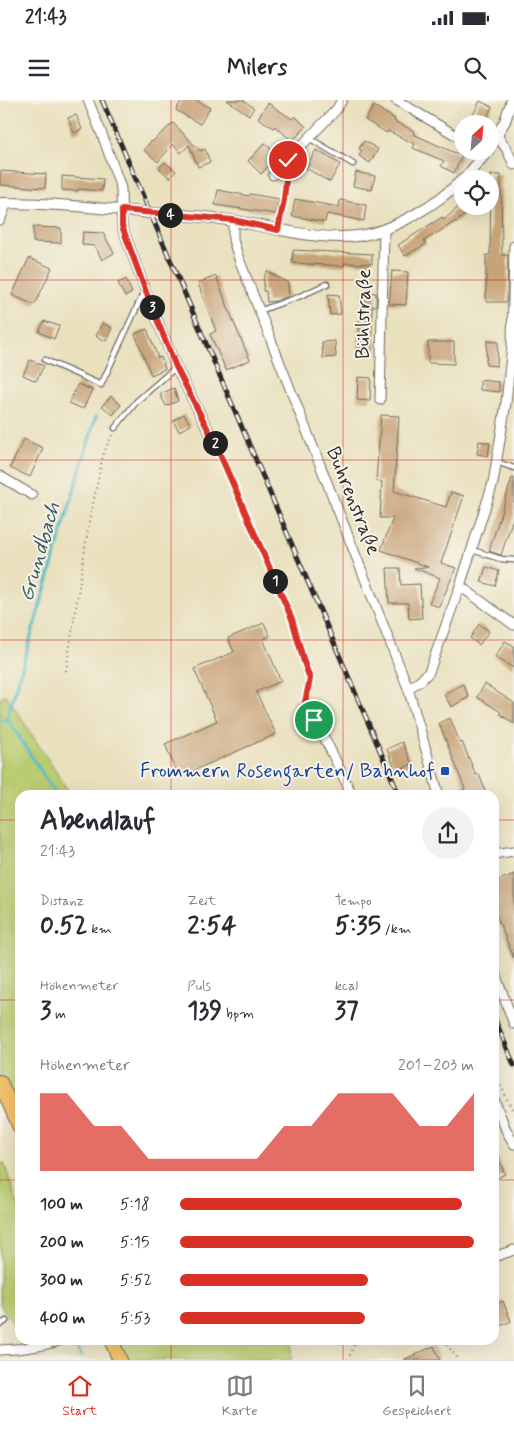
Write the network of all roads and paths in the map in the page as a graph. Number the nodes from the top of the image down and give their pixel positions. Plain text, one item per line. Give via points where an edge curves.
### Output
1 (88, 100) edge
2 (342, 100) edge
3 (396, 100) edge
4 (512, 100) edge
5 (509, 122) edge
6 (499, 133) edge
7 (454, 134) edge
8 (309, 138) junction
9 (499, 138) edge
10 (288, 160) junction
11 (479, 160) edge
12 (353, 164) dead end
13 (514, 165) edge
14 (471, 170) edge
15 (273, 175) dead end
16 (454, 188) edge
17 (3, 203) edge
18 (122, 210) junction
19 (0, 220) edge
20 (233, 220) junction
21 (278, 230) junction
22 (384, 230) junction
23 (514, 246) edge
24 (514, 263) edge
25 (327, 284) dead end
26 (146, 292) junction
27 (259, 311) junction
28 (513, 346) edge
29 (45, 360) dead end
30 (176, 367) junction
31 (380, 400) dead end
32 (115, 428) joint
33 (215, 443) joint
34 (497, 462) junction
35 (514, 468) edge
36 (0, 476) edge
37 (32, 495) dead end
38 (472, 550) junction
39 (514, 560) edge
40 (460, 586) junction
41 (514, 625) edge
42 (66, 671) dead end
43 (408, 688) junction
44 (304, 707) joint
45 (350, 790) edge
46 (438, 790) edge
47 (514, 851) edge
48 (499, 854) edge
49 (499, 985) edge
50 (514, 1024) edge
51 (0, 1082) edge
52 (499, 1082) edge
53 (499, 1112) edge
54 (514, 1113) edge
55 (15, 1116) edge
56 (514, 1144) edge
57 (514, 1250) edge
58 (499, 1255) edge
59 (6, 1321) dead end
60 (0, 1325) edge
61 (43, 1345) edge
62 (113, 1345) edge
63 (354, 1345) edge
64 (447, 1345) edge
65 (0, 1350) edge
66 (120, 1360) edge
67 (348, 1360) edge
68 (459, 1360) edge

1 - 18 street via 122,188
2 - 8 street
3 - 7 street
4 - 5 street
5 - 6 street
8 - 10 street
8 - 12 lane
9 - 13 street
10 - 15 street
10 - 21 path
11 - 14 street
16 - 22 street via 421,211
17 - 18 street
17 - 19 street
18 - 20 street
18 - 26 street via 122,226
20 - 21 street
20 - 27 street, Buhrenstraße via 233,240 238,259
21 - 22 street via 357,236
22 - 31 street, Bühlstraße
23 - 24 street
24 - 28 street
25 - 27 lane
26 - 29 lane via 101,385
26 - 30 street
27 - 43 street, Buhrenstraße
28 - 34 street
30 - 32 lane via 137,401
30 - 33 street
32 - 42 path via 103,455 89,523
33 - 44 path via 292,619 310,679
34 - 35 lane
34 - 38 street
36 - 37 street
38 - 39 lane
38 - 40 street
40 - 41 street
40 - 43 street via 429,672
43 - 46 street, Buhrenstraße
44 - 45 street via 324,736
47 - 48 street
49 - 50 street
51 - 55 main road
52 - 54 path
53 - 56 street
57 - 58 street
59 - 60 lane
61 - 65 street
62 - 66 main road
63 - 67 path
64 - 68 path

